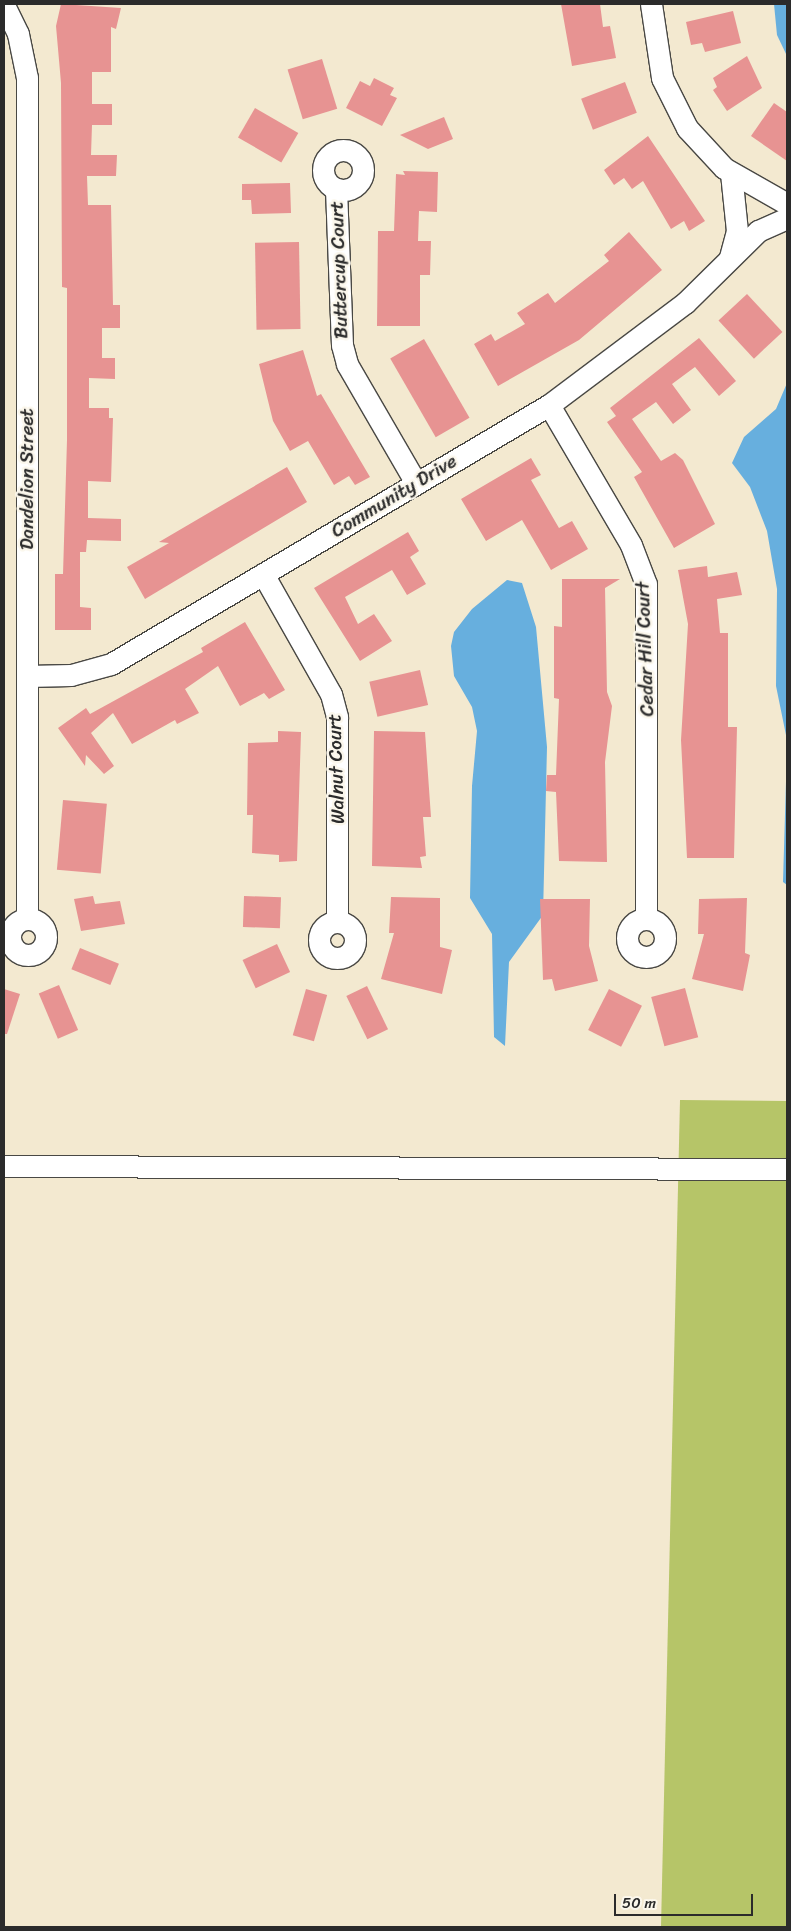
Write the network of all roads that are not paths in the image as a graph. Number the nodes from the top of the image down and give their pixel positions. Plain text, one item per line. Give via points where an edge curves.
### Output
1 (651, 4) edge
2 (4, 5) edge
3 (731, 173) junction
4 (336, 190) dead end
5 (787, 204) edge
6 (787, 218) edge
7 (730, 258) junction
8 (549, 405) junction
9 (416, 483) junction
10 (262, 574) junction
11 (27, 676) junction
12 (646, 918) dead end
13 (27, 919) dead end
14 (337, 922) dead end
15 (4, 1166) edge
16 (787, 1169) edge

1 - 3 street via 653,44 676,111 708,153
2 - 11 street, Dandelion Street via 20,40 28,78
3 - 5 street
3 - 7 street, Community Drive via 738,231
4 - 9 street, Buttercup Court via 342,345 348,364
6 - 7 street, Community Drive via 758,231
7 - 8 street, Community Drive via 685,303
8 - 9 street, Community Drive
8 - 12 street, Cedar Hill Court via 631,545 646,584
9 - 10 street, Community Drive
10 - 11 street, Community Drive via 111,664 71,675
10 - 14 street, Walnut Court via 331,694 337,717
11 - 13 street, Dandelion Street
15 - 16 street

